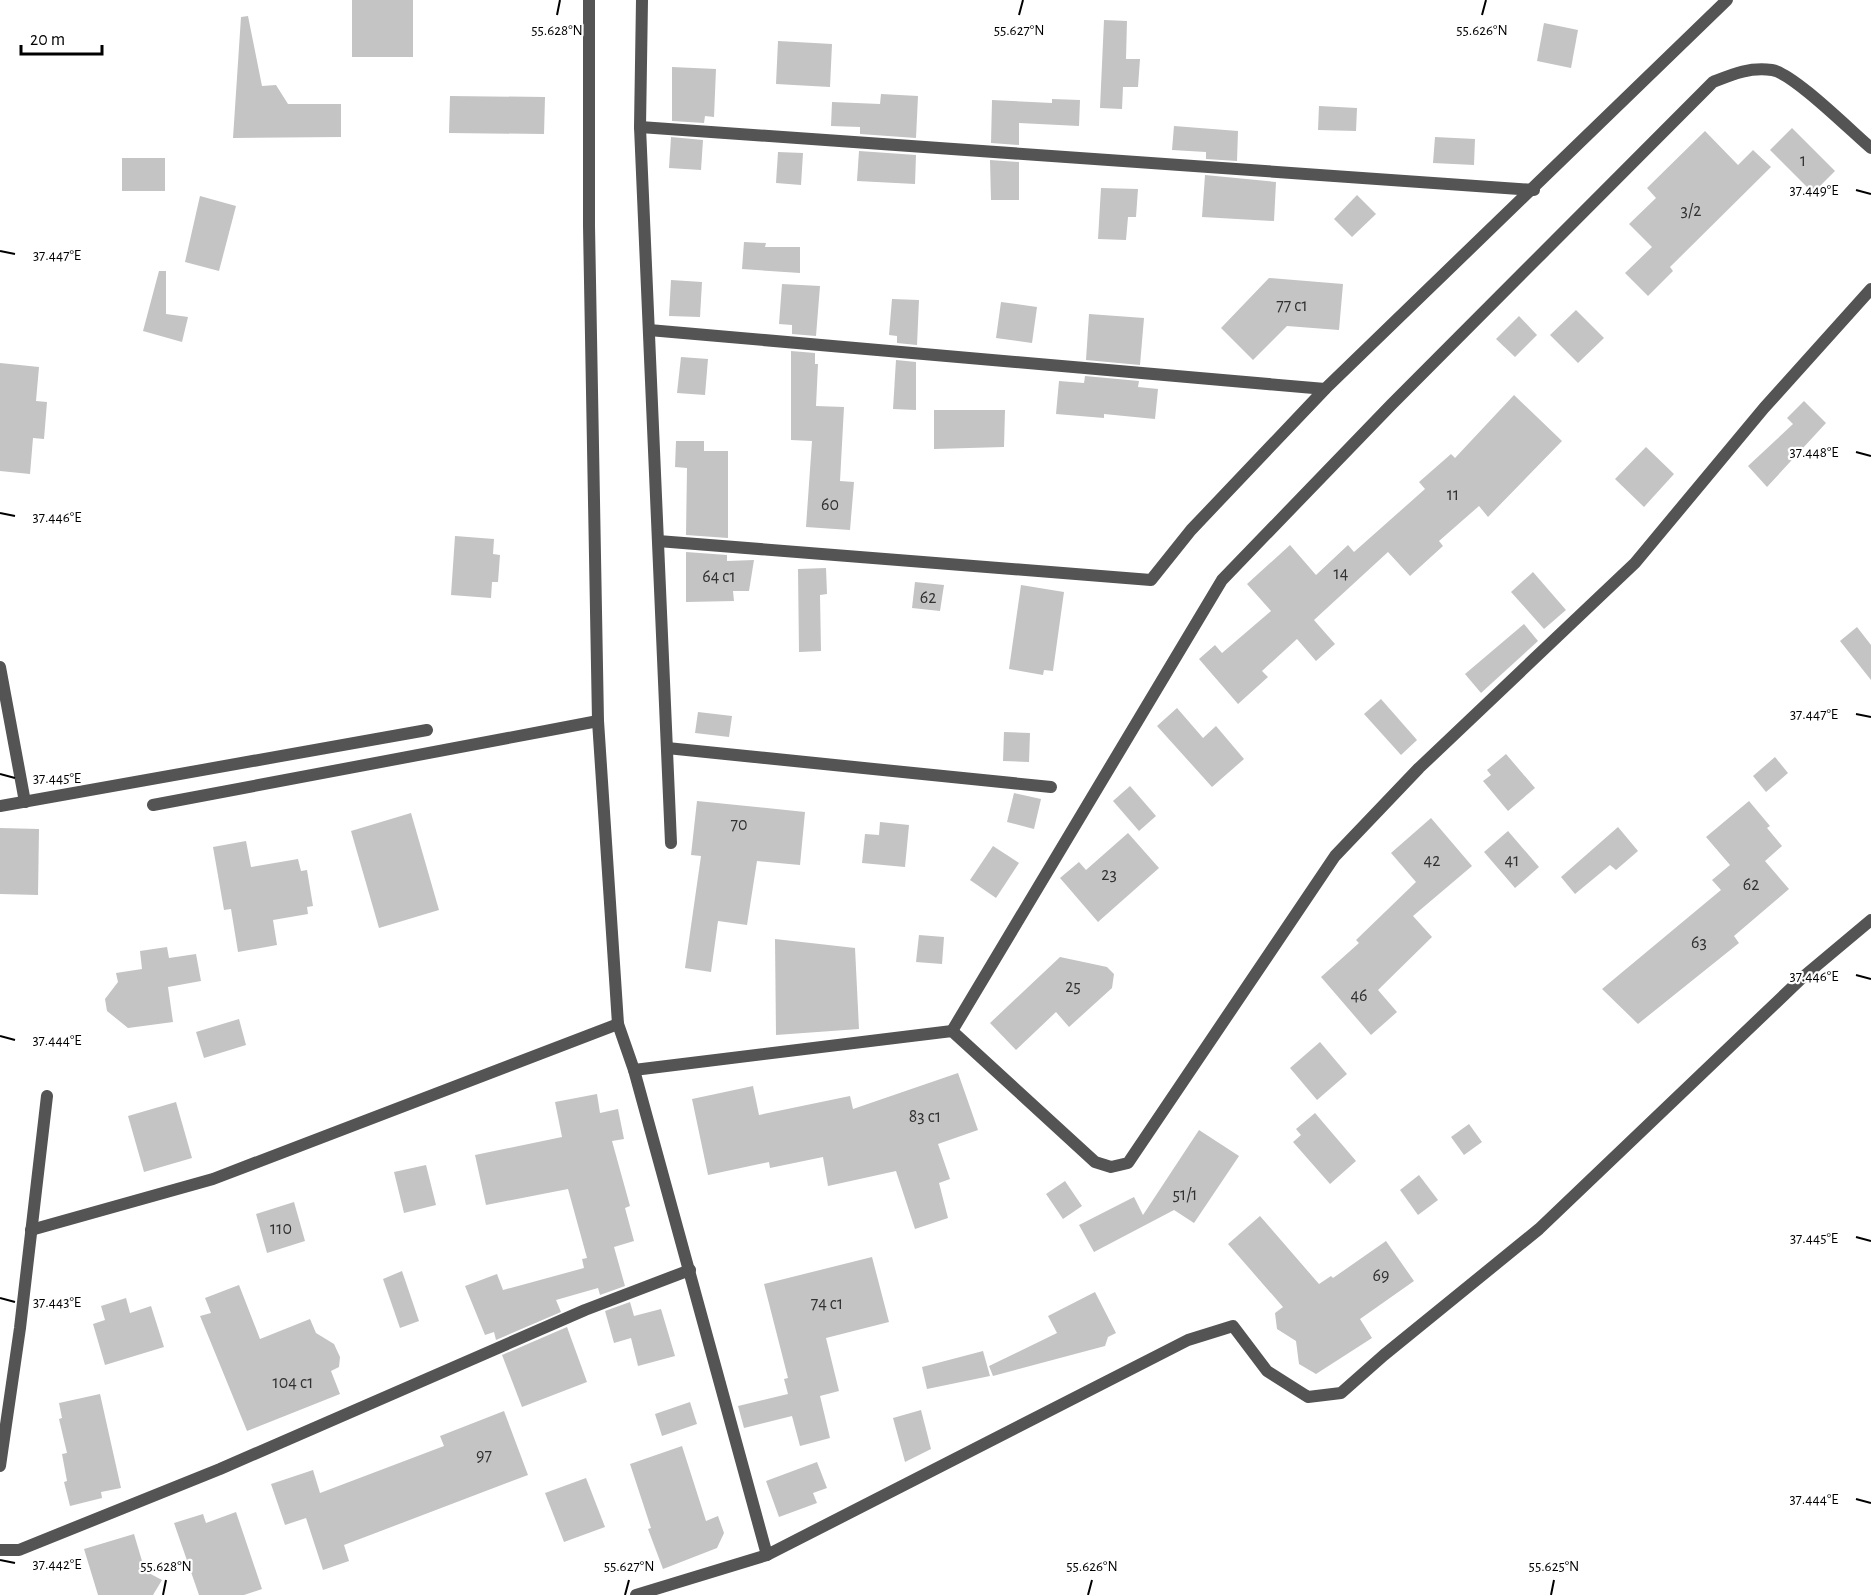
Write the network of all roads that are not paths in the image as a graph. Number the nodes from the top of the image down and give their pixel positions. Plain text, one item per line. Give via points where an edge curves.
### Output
1 (589, 0) edge
2 (642, 0) edge
3 (1727, 0) edge
4 (640, 127) junction
5 (1871, 148) edge
6 (1534, 190) junction
7 (1871, 289) edge
8 (649, 330) junction
9 (1325, 389) junction
10 (658, 541) junction
11 (0, 667) edge
12 (598, 721) junction
13 (427, 730) dead end
14 (668, 748) junction
15 (1051, 786) dead end
16 (25, 802) junction
17 (153, 805) dead end
18 (0, 806) edge
19 (671, 843) dead end
20 (1871, 920) edge
21 (618, 1024) junction
22 (952, 1031) junction
23 (634, 1070) junction
24 (47, 1096) dead end
25 (32, 1230) junction
26 (690, 1270) junction
27 (0, 1466) edge
28 (0, 1550) edge
29 (767, 1555) junction
30 (636, 1595) edge

1 - 12 lane
2 - 4 lane
3 - 6 lane
4 - 6 lane
4 - 8 lane
5 - 22 lane via 1794,81 1774,70 1742,70 1713,82 1221,580
6 - 9 lane
7 - 22 lane via 1764,408 1635,563 1419,768 1335,856 1128,1163 1111,1167 1095,1162
8 - 9 lane
8 - 10 lane
9 - 10 lane via 1191,530 1151,580
10 - 14 lane
11 - 16 lane
12 - 17 lane
12 - 21 lane
13 - 16 lane
14 - 15 lane
14 - 19 lane
16 - 18 lane
20 - 29 lane via 1803,977 1539,1229 1341,1394 1308,1397 1267,1371 1233,1326 1214,1331 1188,1340
21 - 23 lane
21 - 25 lane via 213,1179
22 - 23 lane
23 - 26 lane
24 - 25 lane
25 - 27 lane
26 - 28 lane via 585,1310 220,1469 19,1550
26 - 29 lane
29 - 30 lane

